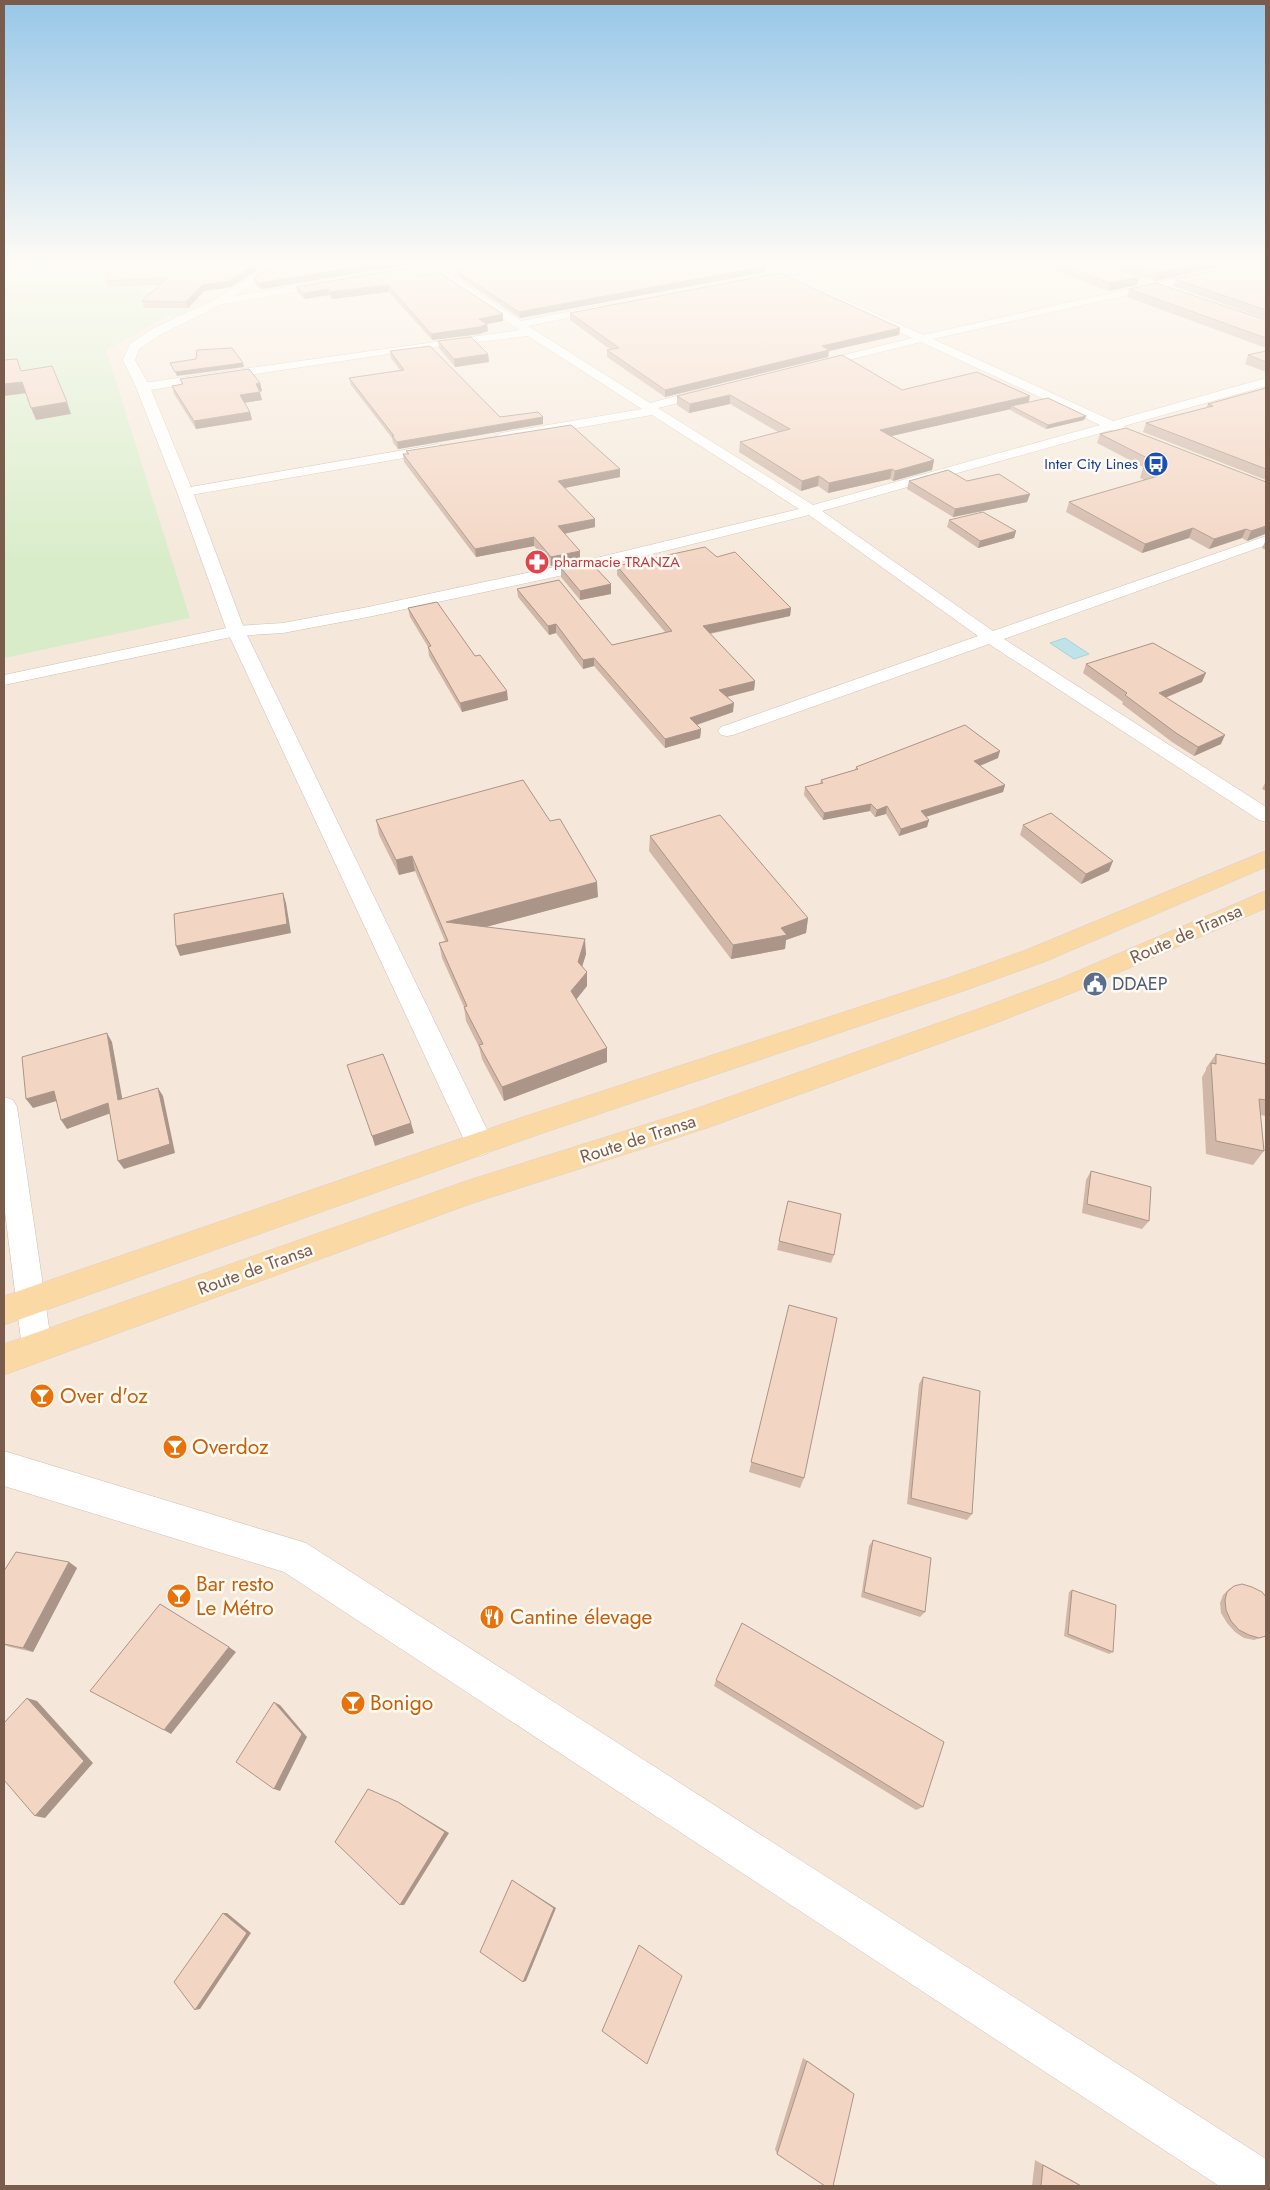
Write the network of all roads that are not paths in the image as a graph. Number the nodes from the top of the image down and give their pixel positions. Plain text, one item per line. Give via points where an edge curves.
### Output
1 (132, 365) edge
2 (292, 365) edge
3 (583, 365) edge
4 (815, 365) edge
5 (982, 365) edge
6 (800, 369) edge
7 (1266, 382) edge
8 (143, 387) junction
9 (724, 388) edge
10 (650, 409) junction
11 (1113, 426) junction
12 (1131, 433) edge
13 (491, 439) edge
14 (453, 446) edge
15 (185, 492) junction
16 (812, 510) junction
17 (1266, 540) edge
18 (236, 631) junction
19 (990, 636) junction
20 (4, 680) edge
21 (728, 731) dead end
22 (1266, 816) edge
23 (1266, 858) edge
24 (1266, 899) edge
25 (4, 1107) edge
26 (480, 1144) junction
27 (16, 1306) edge
28 (36, 1348) junction
29 (4, 1360) edge
30 (4, 1469) edge
31 (1263, 2186) edge

1 - 8 street
2 - 8 street
3 - 10 street
4 - 6 street
5 - 11 street
7 - 11 street
8 - 15 street
9 - 10 street
10 - 13 street
10 - 16 street
11 - 12 street
11 - 16 street
14 - 15 street
15 - 18 street
16 - 18 street via 596,563 368,612 284,628
16 - 19 street
17 - 19 street
18 - 20 street
18 - 26 street
19 - 21 street
19 - 22 street
23 - 26 main road via 1035,956
24 - 28 main road, Route de Transa via 1068,985 987,1016 697,1120 469,1192
25 - 27 street
26 - 27 main road
27 - 28 street
28 - 29 main road, Route de Transa
30 - 31 street via 293,1556

